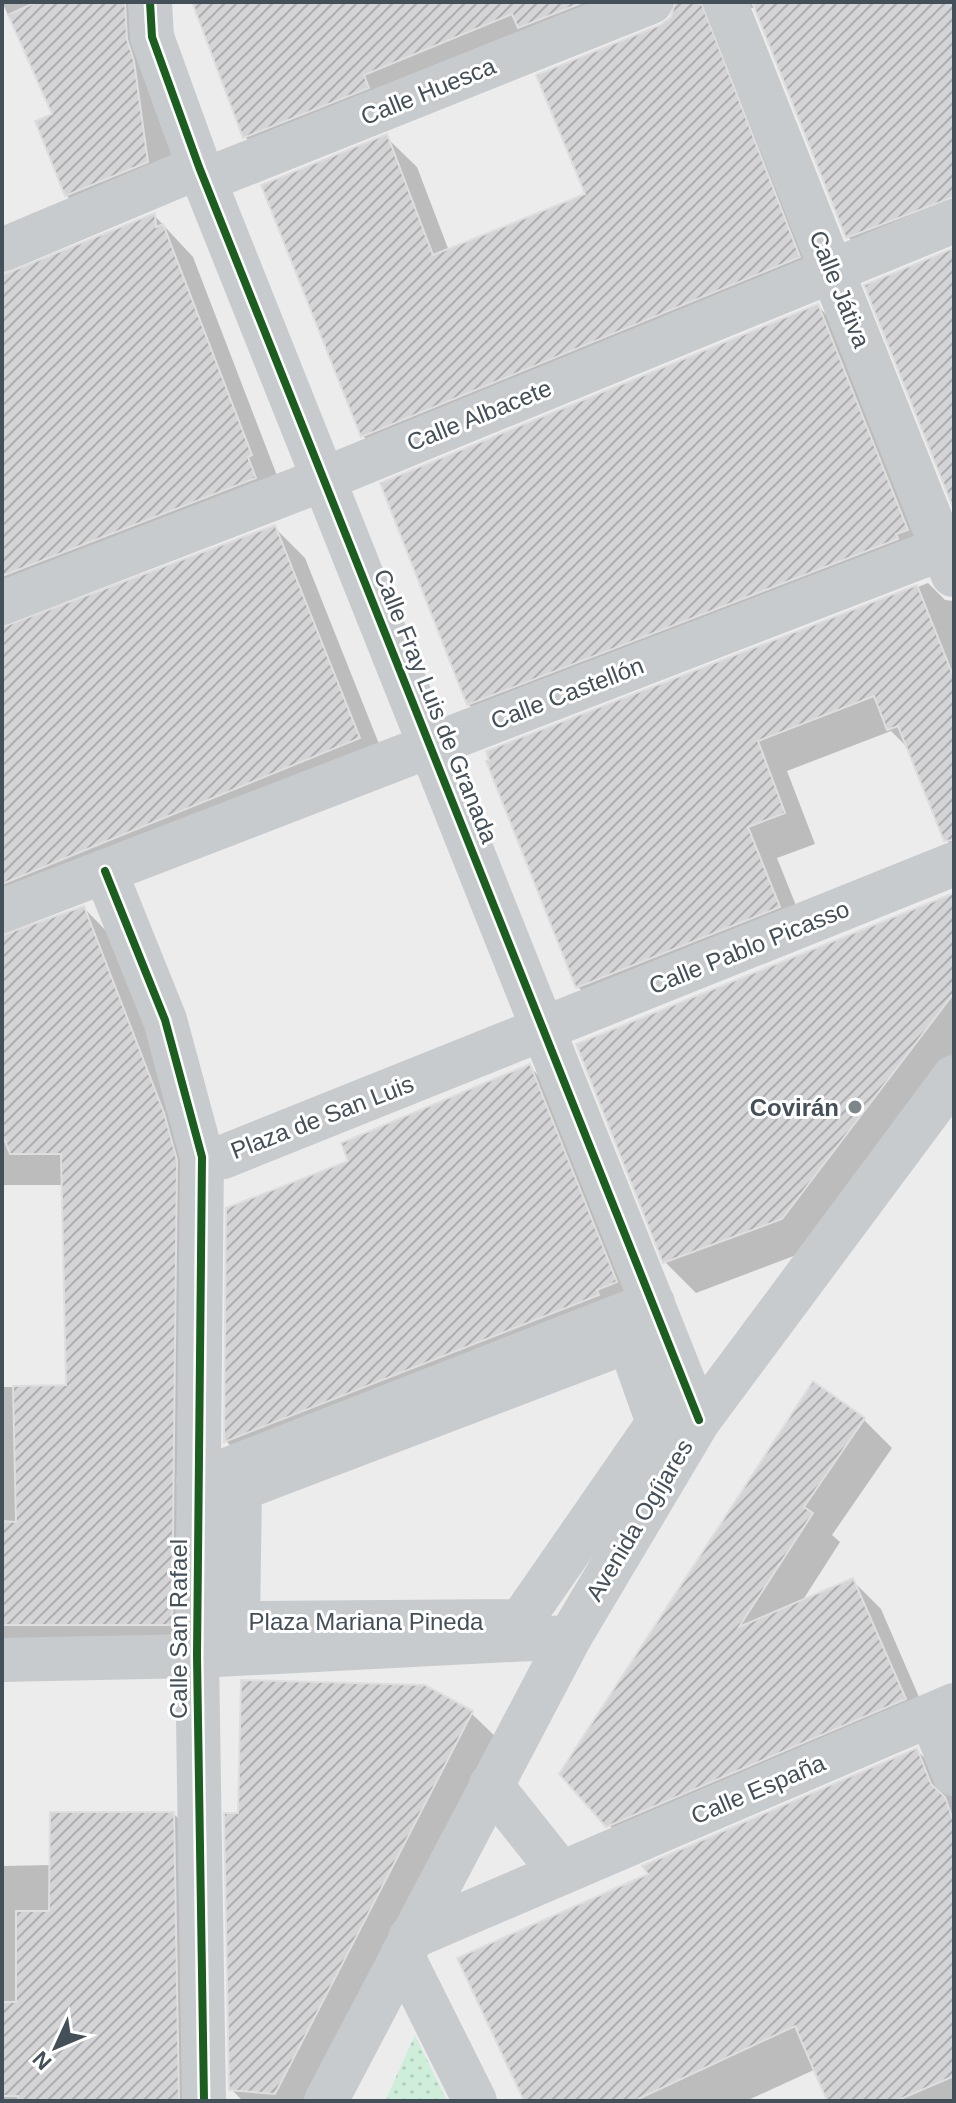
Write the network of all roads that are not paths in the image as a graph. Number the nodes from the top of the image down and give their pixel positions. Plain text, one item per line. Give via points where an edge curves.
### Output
1 (150, 2) edge
2 (651, 2) edge
3 (725, 2) edge
4 (202, 174) junction
5 (954, 221) edge
6 (2, 250) edge
7 (832, 271) junction
8 (324, 479) junction
9 (950, 556) edge
10 (2, 603) edge
11 (430, 746) junction
12 (954, 864) edge
13 (105, 871) junction
14 (2, 911) edge
15 (544, 1030) junction
16 (954, 1077) edge
17 (202, 1157) junction
18 (653, 1303) junction
19 (629, 1341) joint
20 (699, 1420) junction
21 (198, 1481) junction
22 (570, 1637) junction
23 (197, 1656) junction
24 (2, 1660) edge
25 (943, 1710) edge
26 (954, 1774) edge
27 (491, 1785) junction
28 (561, 1873) junction
29 (406, 1947) junction
30 (204, 2101) edge
31 (326, 2101) edge
32 (475, 2101) edge

1 - 4 street, Calle Fray Luis de Granada via 152,37
2 - 4 street, Calle Huesca
3 - 7 street, Calle Játiva
4 - 6 street, Calle Huesca
4 - 8 street, Calle Fray Luis de Granada
5 - 7 street, Calle Albacete
7 - 8 street, Calle Albacete
7 - 9 street, Calle Játiva
8 - 10 street, Calle Albacete
8 - 11 street, Calle Fray Luis de Granada
9 - 11 street, Calle Castellón
11 - 13 street, Calle Castellón
11 - 15 street, Calle Fray Luis de Granada
12 - 15 street, Calle Pablo Picasso
13 - 14 street, Calle Castellón
13 - 17 street, Plaza de San Luis via 165,1020
15 - 17 street, Plaza de San Luis via 223,1157
15 - 18 street, Calle Fray Luis de Granada
16 - 20 street, Avenida Ogíjares
17 - 21 street, Calle San Rafael
18 - 20 street, Calle Fray Luis de Granada
18 - 21 street
19 - 19 street, Plaza Mariana Pineda via 240,1489 238,1623 521,1621 658,1423
20 - 22 street, Avenida Ogíjares
21 - 23 street, Calle San Rafael
22 - 23 street, Plaza Mariana Pineda
22 - 27 street, Avenida Ogíjares
23 - 24 street, Plaza Mariana Pineda
23 - 30 street, Calle San Rafael
25 - 26 street
25 - 28 street, Calle España
27 - 28 street
27 - 29 street, Avenida Ogíjares
28 - 29 street, Calle España
29 - 31 street, Avenida Ogíjares
29 - 32 street

